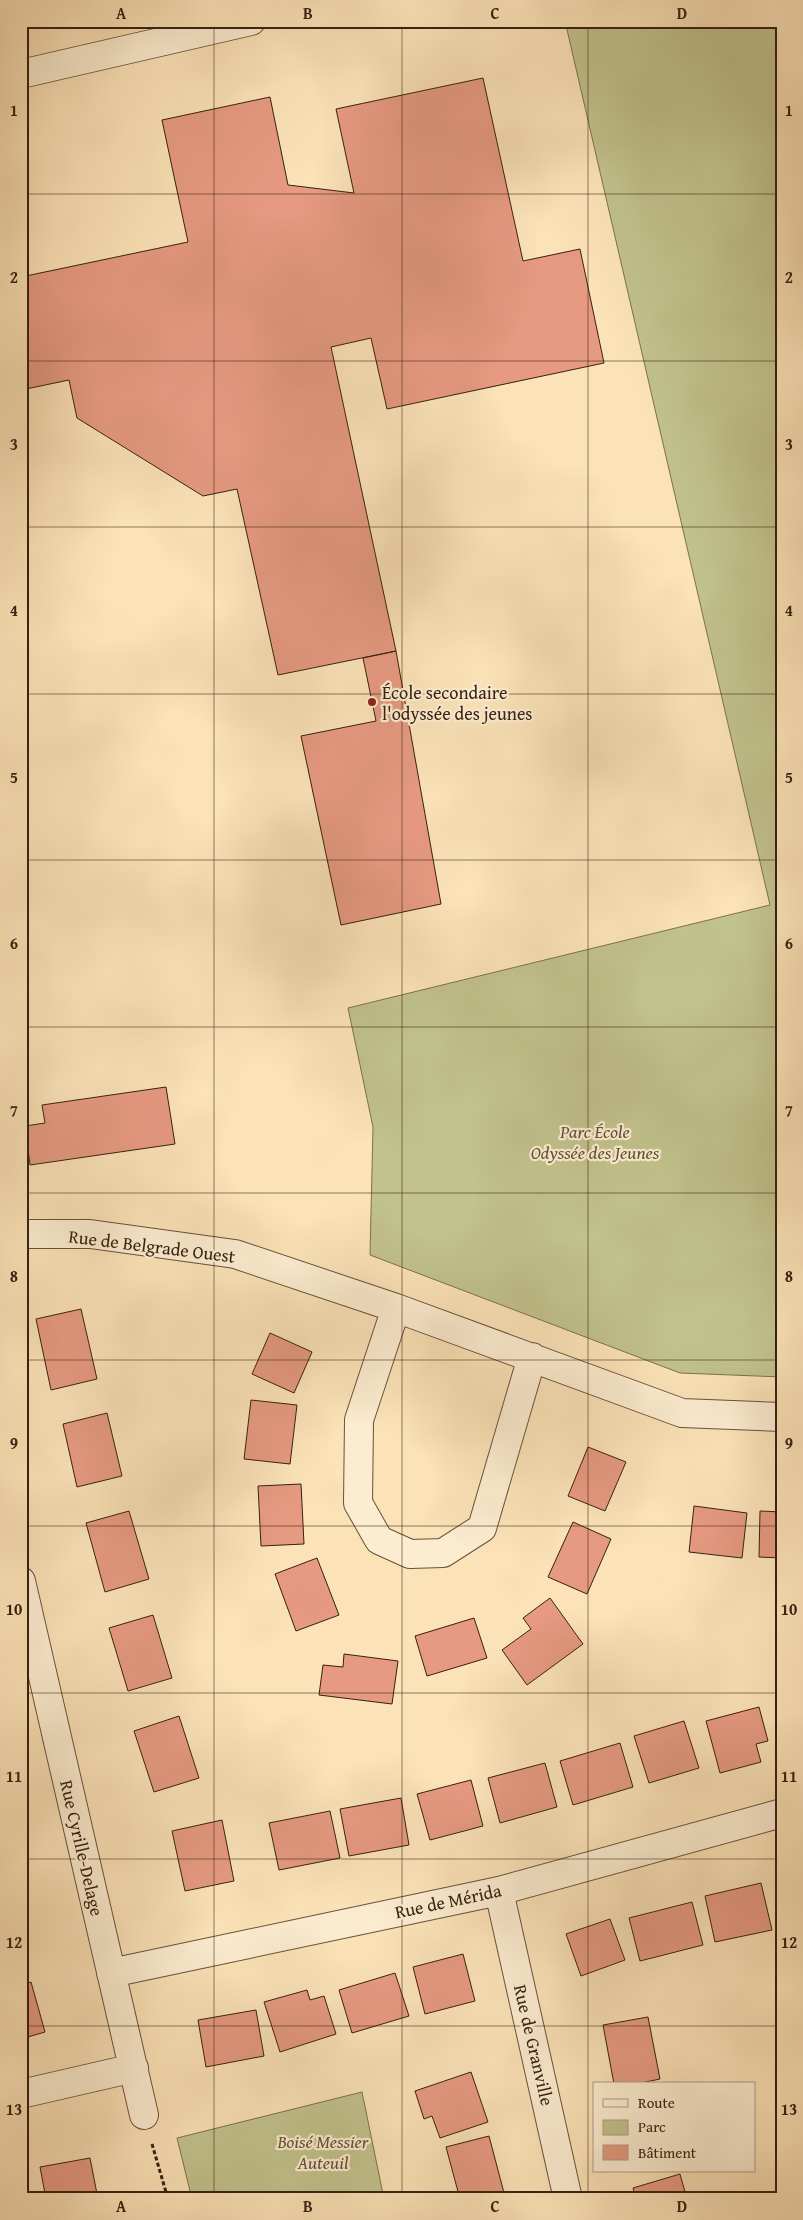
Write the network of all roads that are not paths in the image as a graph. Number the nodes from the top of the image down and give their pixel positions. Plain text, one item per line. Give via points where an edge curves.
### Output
1 (251, 21) edge
2 (21, 74) edge
3 (21, 1234) edge
4 (396, 1308) junction
5 (532, 1357) junction
6 (782, 1417) edge
7 (21, 1581) edge
8 (782, 1813) edge
9 (499, 1891) junction
10 (111, 1973) junction
11 (134, 2068) junction
12 (21, 2094) edge
13 (144, 2115) road end
14 (568, 2199) edge

1 - 2 street
3 - 4 street, Rue de Belgrade Ouest via 90,1234 235,1254
4 - 5 street, Rue de Belgrade Ouest
4 - 5 street via 359,1420 358,1503 379,1540 410,1554 443,1554 482,1528
5 - 6 street, Rue de Belgrade Ouest via 682,1413
7 - 10 street, Rue Cyrille-Delage
8 - 9 street, Rue de Mérida
9 - 10 street, Rue de Mérida
9 - 14 street, Rue de Granville
10 - 11 street, Rue Cyrille-Delage
11 - 12 street
11 - 13 street, Rue Cyrille-Delage

